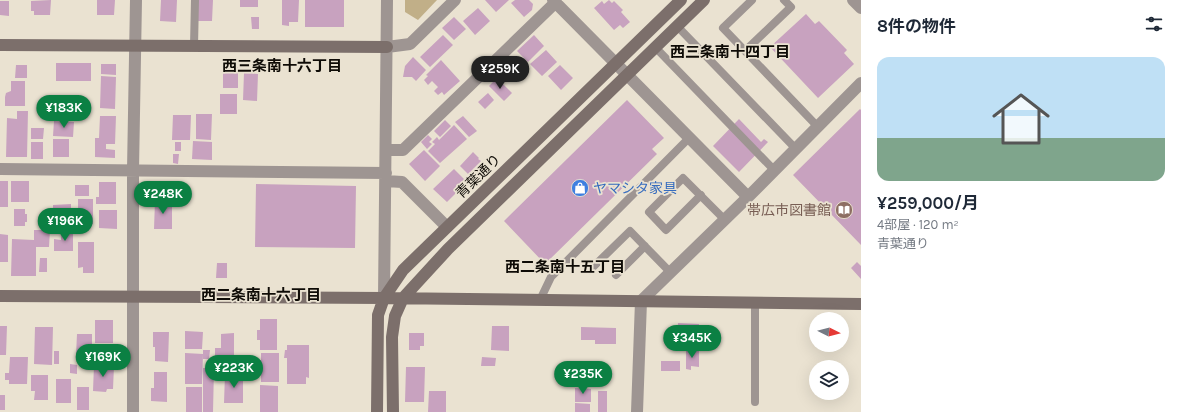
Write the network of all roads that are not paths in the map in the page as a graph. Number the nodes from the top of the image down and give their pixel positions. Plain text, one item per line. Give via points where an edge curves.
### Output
1 (136, 0) edge
2 (195, 0) edge
3 (387, 0) edge
4 (455, 0) edge
5 (681, 0) edge
6 (704, 0) edge
7 (752, 0) edge
8 (784, 0) edge
9 (853, 0) edge
10 (555, 1) edge
11 (861, 8) edge
12 (677, 26) junction
13 (0, 45) edge
14 (136, 46) junction
15 (194, 46) junction
16 (387, 47) junction
17 (655, 47) junction
18 (745, 51) junction
19 (617, 64) junction
20 (626, 74) junction
21 (861, 83) edge
22 (818, 127) junction
23 (689, 138) junction
24 (796, 149) junction
25 (386, 150) junction
26 (0, 169) edge
27 (133, 170) junction
28 (775, 171) junction
29 (386, 177) junction
30 (701, 195) junction
31 (748, 197) junction
32 (725, 220) junction
33 (447, 227) junction
34 (645, 246) junction
35 (590, 270) dead end
36 (671, 273) junction
37 (616, 275) dead end
38 (0, 296) edge
39 (133, 297) junction
40 (384, 298) junction
41 (403, 298) junction
42 (540, 300) junction
43 (641, 301) junction
44 (755, 303) junction
45 (861, 304) edge
46 (754, 402) dead end
47 (132, 412) edge
48 (377, 412) edge
49 (393, 412) edge
50 (637, 412) edge

1 - 14 street
2 - 15 lane
3 - 16 street
4 - 16 street via 410,44
5 - 19 street, 青葉通り
6 - 12 street
7 - 18 lane via 723,28
8 - 18 lane via 791,7
9 - 11 street
10 - 19 street
10 - 25 street via 403,150
12 - 17 street
12 - 24 lane
13 - 14 street
14 - 15 street
14 - 27 street
15 - 16 street
16 - 25 street
17 - 20 street
17 - 28 lane
18 - 22 lane
19 - 20 street
19 - 33 street, 青葉通り
20 - 23 street
20 - 41 street via 448,249
21 - 22 street
22 - 24 street
23 - 31 street
23 - 42 lane via 551,277
24 - 28 street
25 - 29 street
26 - 27 street
27 - 29 street
27 - 39 street
28 - 31 street
29 - 33 street via 402,182
29 - 40 street
30 - 30 lane via 683,178 649,212 666,230
30 - 32 lane
31 - 32 street
32 - 36 street
33 - 40 street, 青葉通り via 403,270
34 - 35 lane via 630,231
34 - 36 lane
34 - 37 lane
36 - 43 street
38 - 39 street
39 - 40 street
39 - 47 street
40 - 41 street
40 - 48 street, 青葉通り via 378,315
41 - 42 street
41 - 49 street via 395,316 392,337
42 - 43 street
43 - 44 street
43 - 50 street
44 - 45 street
44 - 46 lane

